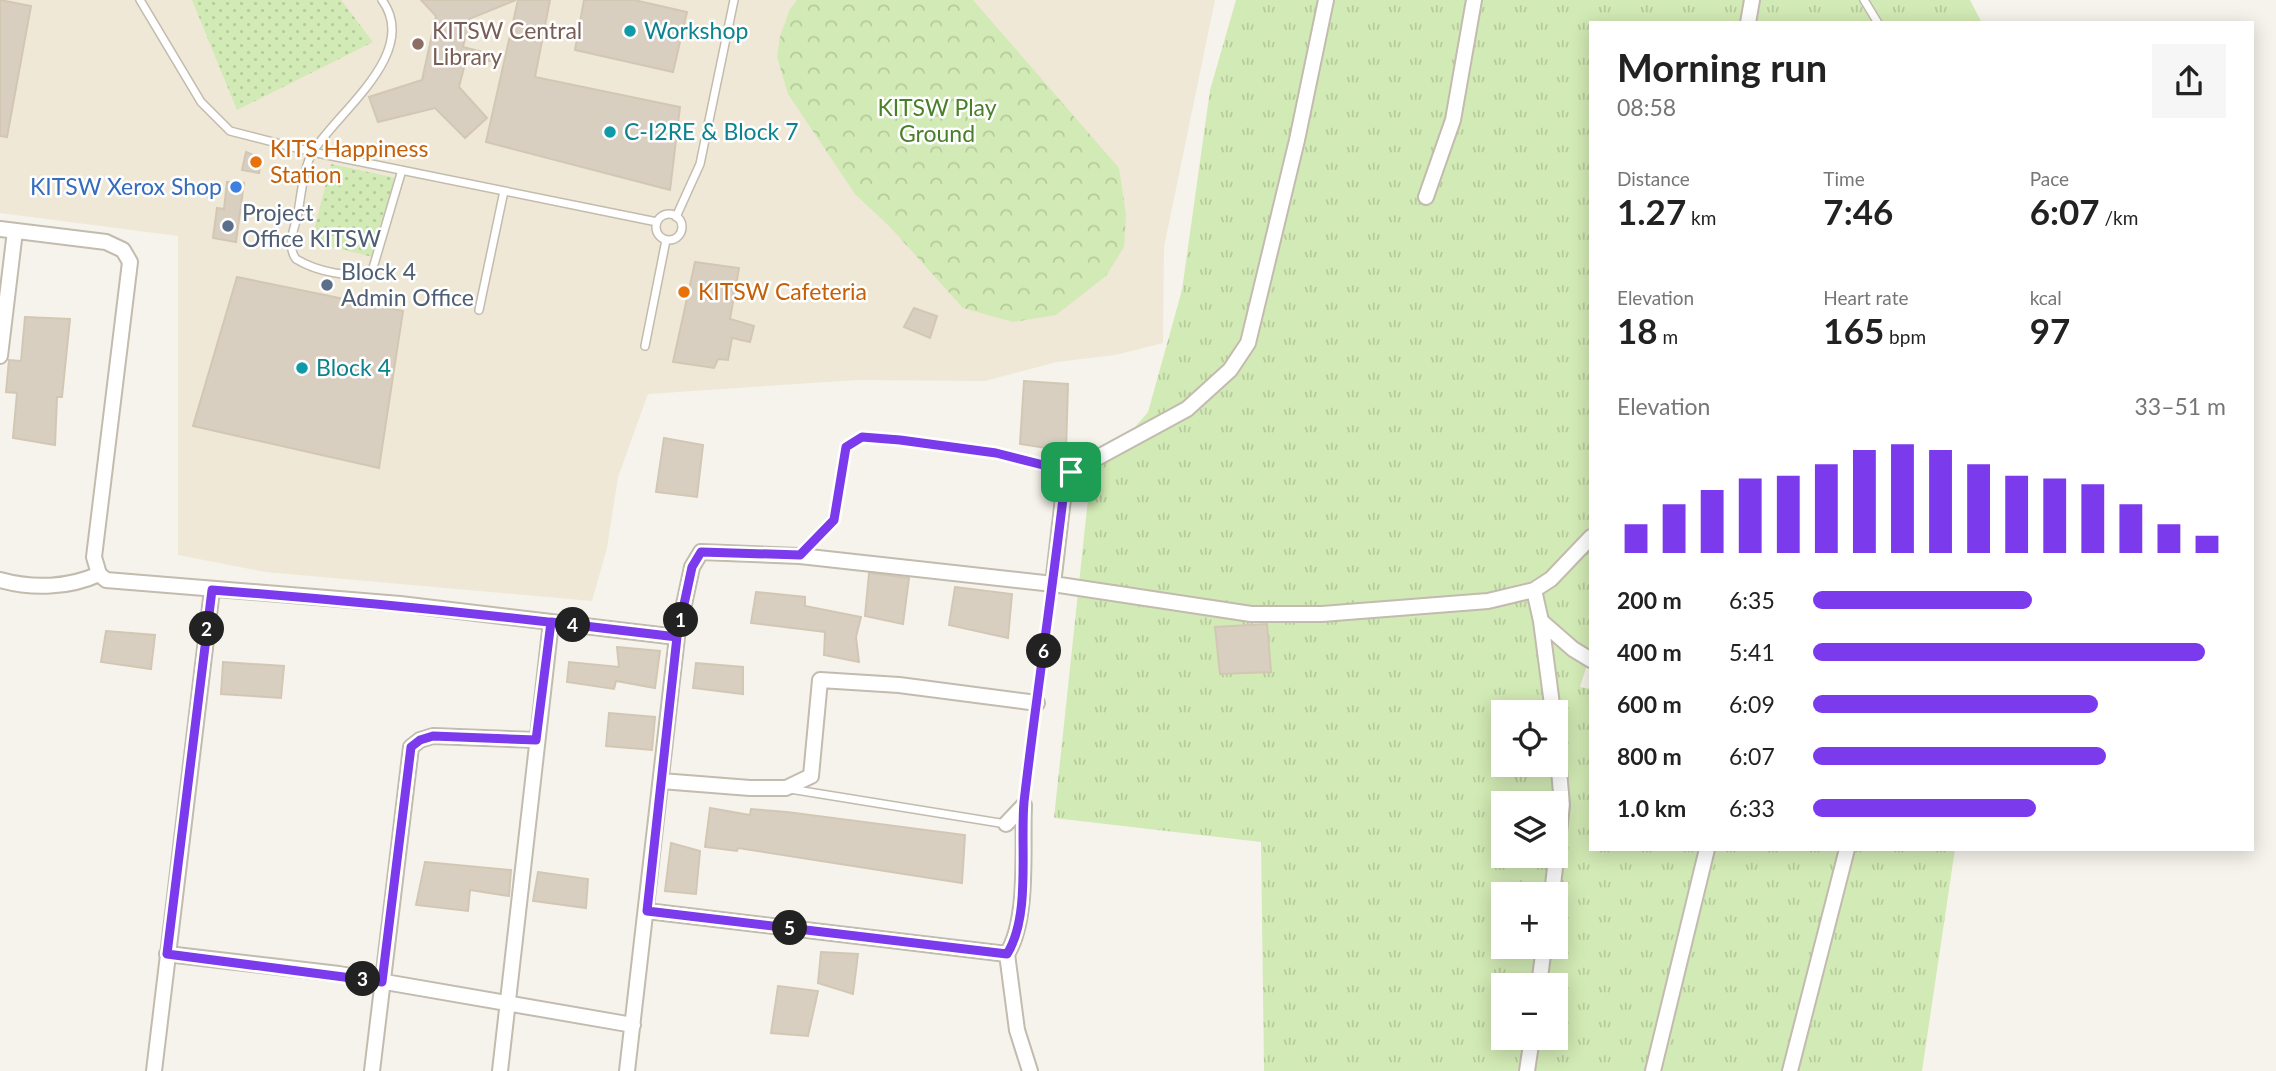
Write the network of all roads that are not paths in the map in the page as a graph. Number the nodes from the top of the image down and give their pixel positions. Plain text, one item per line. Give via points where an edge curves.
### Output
1 (140, 0) edge
2 (382, 0) edge
3 (734, 0) edge
4 (1326, 0) edge
5 (1474, 0) edge
6 (1752, 0) edge
7 (1864, 0) edge
8 (1748, 21) edge
9 (1877, 21) edge
10 (312, 152) junction
11 (402, 170) junction
12 (504, 191) junction
13 (1426, 197) dead end
14 (677, 217) junction
15 (657, 222) junction
16 (7, 230) edge
17 (666, 240) junction
18 (479, 310) dead end
19 (645, 346) dead end
20 (0, 356) edge
21 (1071, 472) junction
22 (1589, 539) edge
23 (800, 555) junction
24 (99, 574) junction
25 (0, 580) edge
26 (1053, 584) junction
27 (212, 590) junction
28 (1534, 590) junction
29 (1541, 621) junction
30 (551, 622) junction
31 (677, 637) junction
32 (1589, 659) edge
33 (1551, 700) edge
34 (1037, 703) junction
35 (536, 740) junction
36 (1560, 777) edge
37 (661, 781) junction
38 (786, 788) junction
39 (1024, 805) junction
40 (1006, 824) joint
41 (1707, 851) edge
42 (1846, 851) edge
43 (1553, 882) edge
44 (647, 911) junction
45 (167, 954) junction
46 (1007, 954) junction
47 (382, 982) junction
48 (507, 1006) junction
49 (633, 1025) junction
50 (1530, 1050) edge
51 (154, 1071) edge
52 (372, 1071) edge
53 (500, 1071) edge
54 (627, 1071) edge
55 (1030, 1071) edge
56 (1527, 1071) edge
57 (1653, 1071) edge
58 (1790, 1071) edge

1 - 10 lane via 217,121 254,139
2 - 10 lane via 394,23 389,53
3 - 14 lane via 700,164
4 - 21 street via 1248,343 1230,370 1187,409
5 - 13 street via 1453,120
6 - 8 street
7 - 9 lane
10 - 11 lane
10 - 11 lane via 292,254 304,263 349,274 366,273 377,262
11 - 12 lane
12 - 15 lane
12 - 18 lane
14 - 15 lane via 665,215
14 - 17 lane via 681,233
15 - 17 lane via 657,233
16 - 20 street
16 - 24 street via 115,245 130,262 94,557
17 - 19 lane
21 - 23 lane via 951,446 862,437 846,447 834,520
21 - 26 street via 1064,490
22 - 28 street
23 - 26 street
23 - 31 street via 701,552 692,567
24 - 25 street via 66,585
24 - 27 street via 116,583
26 - 28 street via 1251,614 1322,614 1489,601
26 - 34 lane
27 - 30 street via 400,604
27 - 45 street
28 - 29 street
29 - 32 street
29 - 33 street
30 - 31 street
30 - 35 street
31 - 37 street
34 - 38 street via 820,680 811,776
34 - 39 lane
35 - 47 street via 433,736 411,747
35 - 48 street
36 - 43 street via 1562,805
37 - 38 street
37 - 44 street
38 - 40 lane
39 - 40 street
39 - 46 street via 1019,919
41 - 57 street
42 - 58 street
44 - 46 street
44 - 49 street
45 - 47 street
45 - 51 street
46 - 55 street via 1017,1030
47 - 48 street
47 - 52 street
48 - 49 street
48 - 53 street
49 - 54 street
50 - 56 street

